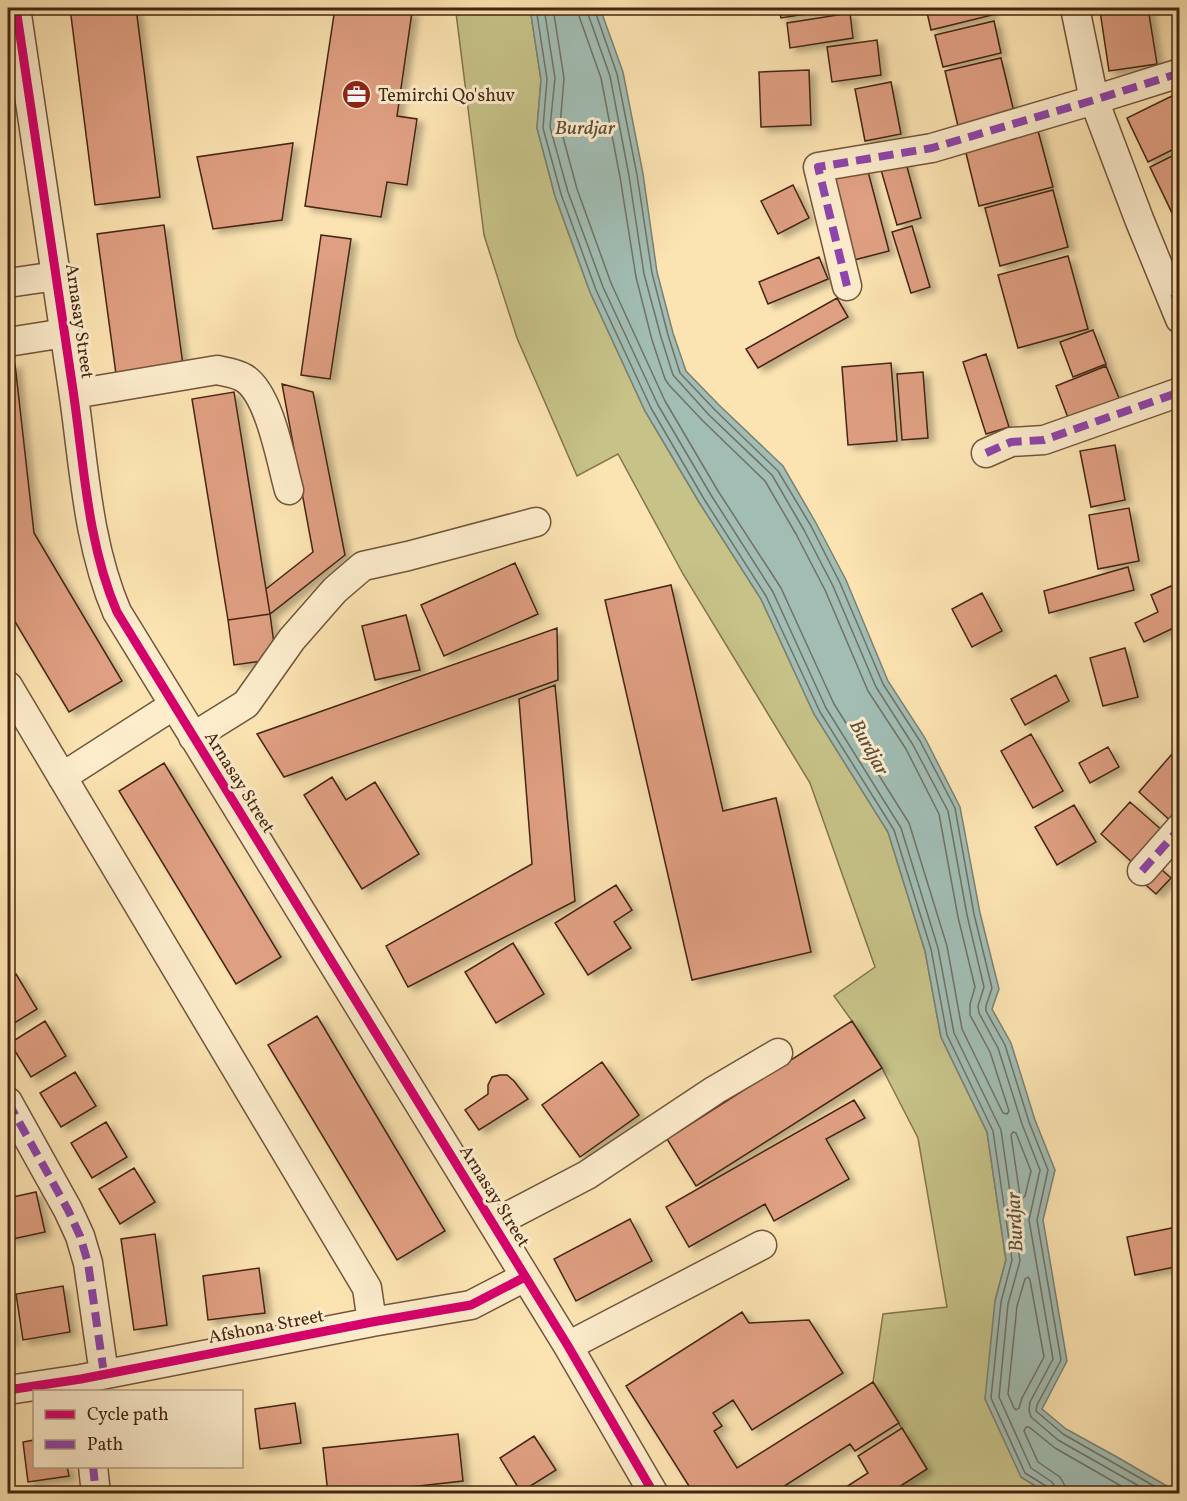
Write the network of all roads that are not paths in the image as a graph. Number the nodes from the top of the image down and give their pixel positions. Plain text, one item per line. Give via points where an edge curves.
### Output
1 (16, 8) edge
2 (1075, 8) edge
3 (14, 42) edge
4 (1179, 73) edge
5 (1094, 100) junction
6 (56, 276) junction
7 (8, 283) edge
8 (847, 286) dead end
9 (1177, 305) edge
10 (65, 333) junction
11 (8, 342) edge
12 (1179, 392) edge
13 (74, 394) junction
14 (986, 453) dead end
15 (289, 490) dead end
16 (536, 522) dead end
17 (8, 686) edge
18 (174, 705) junction
19 (193, 737) junction
20 (62, 777) junction
21 (1179, 828) edge
22 (1142, 871) dead end
23 (778, 1053) dead end
24 (8, 1102) edge
25 (493, 1224) junction
26 (762, 1245) dead end
27 (525, 1277) junction
28 (372, 1322) junction
29 (568, 1347) junction
30 (89, 1381) edge
31 (8, 1390) edge
32 (93, 1468) edge
33 (96, 1494) edge
34 (654, 1494) edge

1 - 3 street, Arnasay Street
2 - 5 street
3 - 6 street, Arnasay Street
4 - 5 street
5 - 8 street via 932,148 818,167
5 - 9 street via 1138,219
6 - 7 street
6 - 10 street, Arnasay Street
10 - 11 street
10 - 13 street, Arnasay Street
12 - 14 street via 1044,440 1011,442
13 - 15 street via 217,370 245,378 258,392 270,421
13 - 18 street, Arnasay Street via 92,530 104,579 117,612
16 - 19 street via 363,566 335,590 292,639 246,704
17 - 20 street
18 - 19 street, Arnasay Street
18 - 20 street
19 - 25 street, Arnasay Street
20 - 28 street via 367,1288
21 - 22 street
23 - 25 street via 587,1175
24 - 30 street via 68,1210 88,1263
25 - 27 street, Arnasay Street
26 - 29 street
27 - 28 street, Afshona Street via 471,1305
27 - 29 street, Arnasay Street
28 - 30 street, Afshona Street
29 - 34 street, Arnasay Street
30 - 31 street, Afshona Street
32 - 33 street

